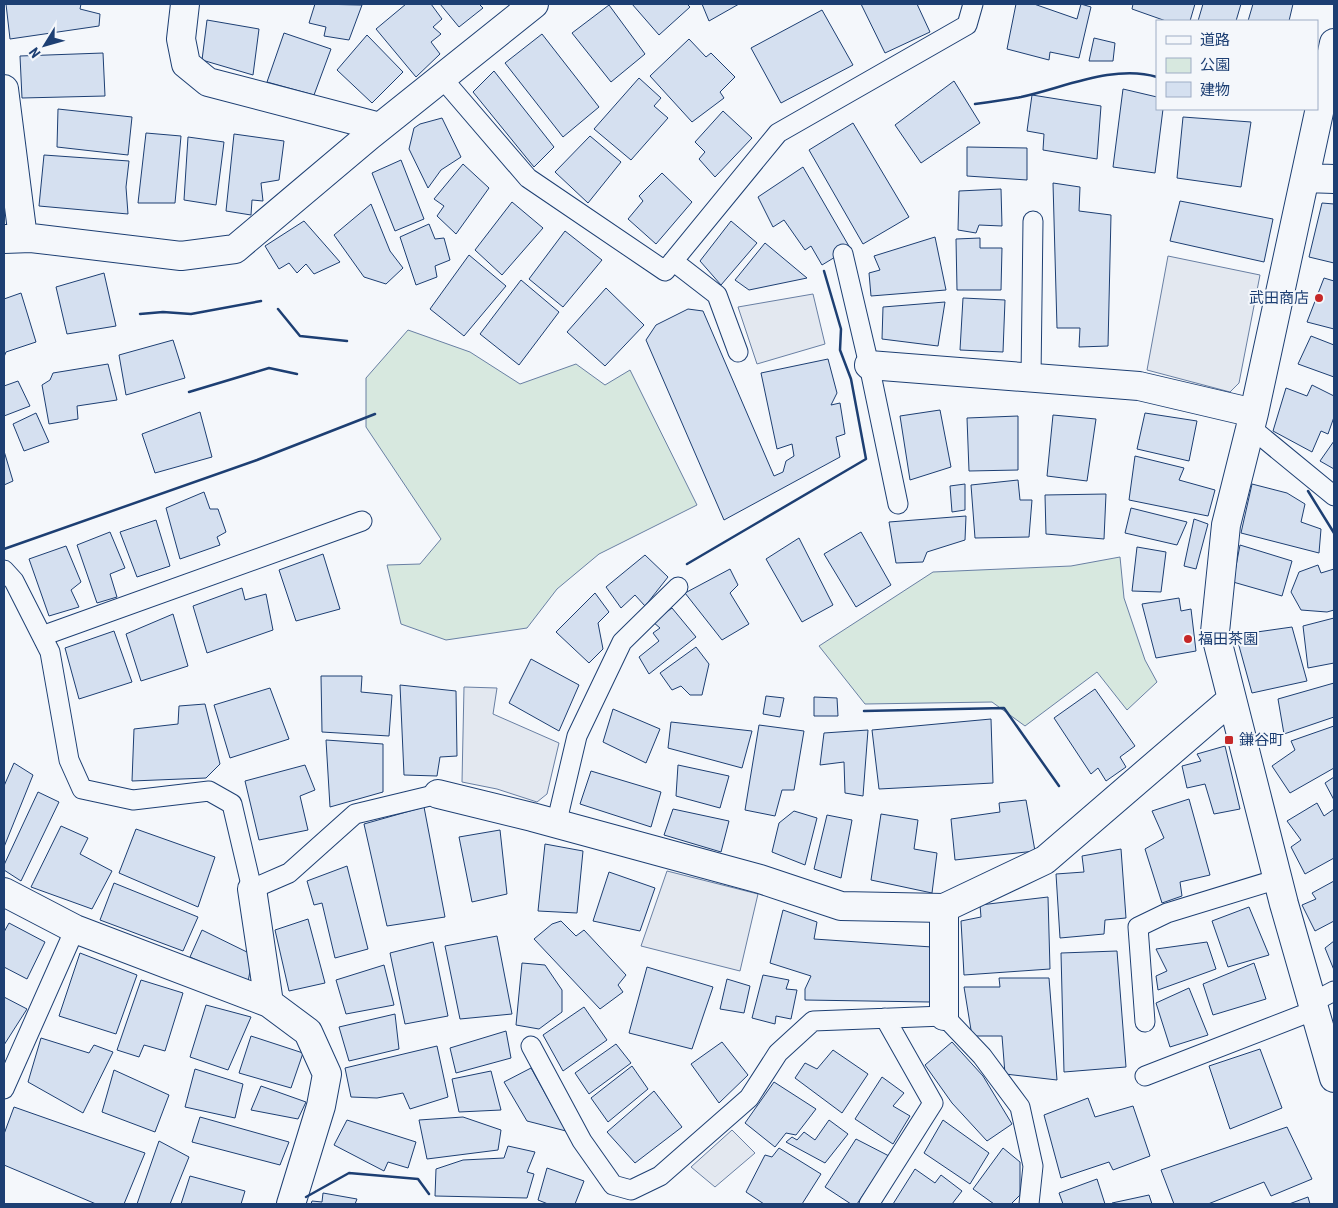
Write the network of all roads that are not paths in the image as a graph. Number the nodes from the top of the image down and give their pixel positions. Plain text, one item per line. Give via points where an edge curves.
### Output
1 (185, 4) edge
2 (534, 4) edge
3 (973, 4) edge
4 (1334, 43) edge
5 (442, 78) junction
6 (4, 89) edge
7 (380, 127) junction
8 (1304, 178) junction
9 (1334, 179) edge
10 (1034, 221) dead end
11 (14, 238) edge
12 (842, 254) dead end
13 (673, 261) junction
14 (738, 352) dead end
15 (869, 365) junction
16 (1031, 378) junction
17 (1252, 420) junction
18 (1334, 496) edge
19 (898, 504) dead end
20 (362, 521) dead end
21 (4, 570) edge
22 (678, 587) dead end
23 (42, 636) junction
24 (1232, 699) junction
25 (438, 794) joint
26 (556, 825) junction
27 (1278, 879) junction
28 (252, 889) junction
29 (4, 892) edge
30 (944, 908) junction
31 (75, 929) junction
32 (1321, 1001) edge
33 (269, 1003) junction
34 (944, 1016) junction
35 (884, 1018) junction
36 (1146, 1022) dead end
37 (531, 1046) dead end
38 (1145, 1076) dead end
39 (1334, 1078) edge
40 (4, 1089) edge
41 (291, 1204) edge
42 (869, 1204) edge
43 (1030, 1204) edge

1 - 7 street via 181,39 186,64 208,82
2 - 5 street
3 - 13 lane via 967,25 778,133
4 - 8 street
5 - 7 street
5 - 13 lane via 528,178 665,271
6 - 11 street
7 - 11 street via 235,249 181,256
8 - 9 street
8 - 17 street
10 - 16 lane
12 - 15 lane
13 - 14 lane via 717,295
15 - 16 street
15 - 19 lane
16 - 17 street via 1139,386
17 - 18 lane
17 - 24 street via 1226,525 1215,632
20 - 23 lane
21 - 23 lane via 14,581
22 - 26 lane via 622,642 577,736
23 - 28 lane via 50,652 69,760 82,789 132,800 209,792 232,804
24 - 27 street
24 - 30 street via 1045,860
25 - 26 street
25 - 28 lane via 355,814 289,872
26 - 30 street via 760,879 840,906
27 - 32 street
27 - 36 lane via 1167,913 1138,927
28 - 33 street
29 - 31 street
30 - 34 street
31 - 33 street
31 - 40 lane
32 - 38 lane
32 - 39 street
33 - 41 street via 308,1032 327,1074 321,1106
34 - 35 lane
34 - 43 lane via 982,1056 1020,1107 1033,1166
35 - 37 lane via 812,1021 778,1053 749,1098 660,1176 631,1190 614,1185 588,1148
35 - 42 lane via 933,1103

